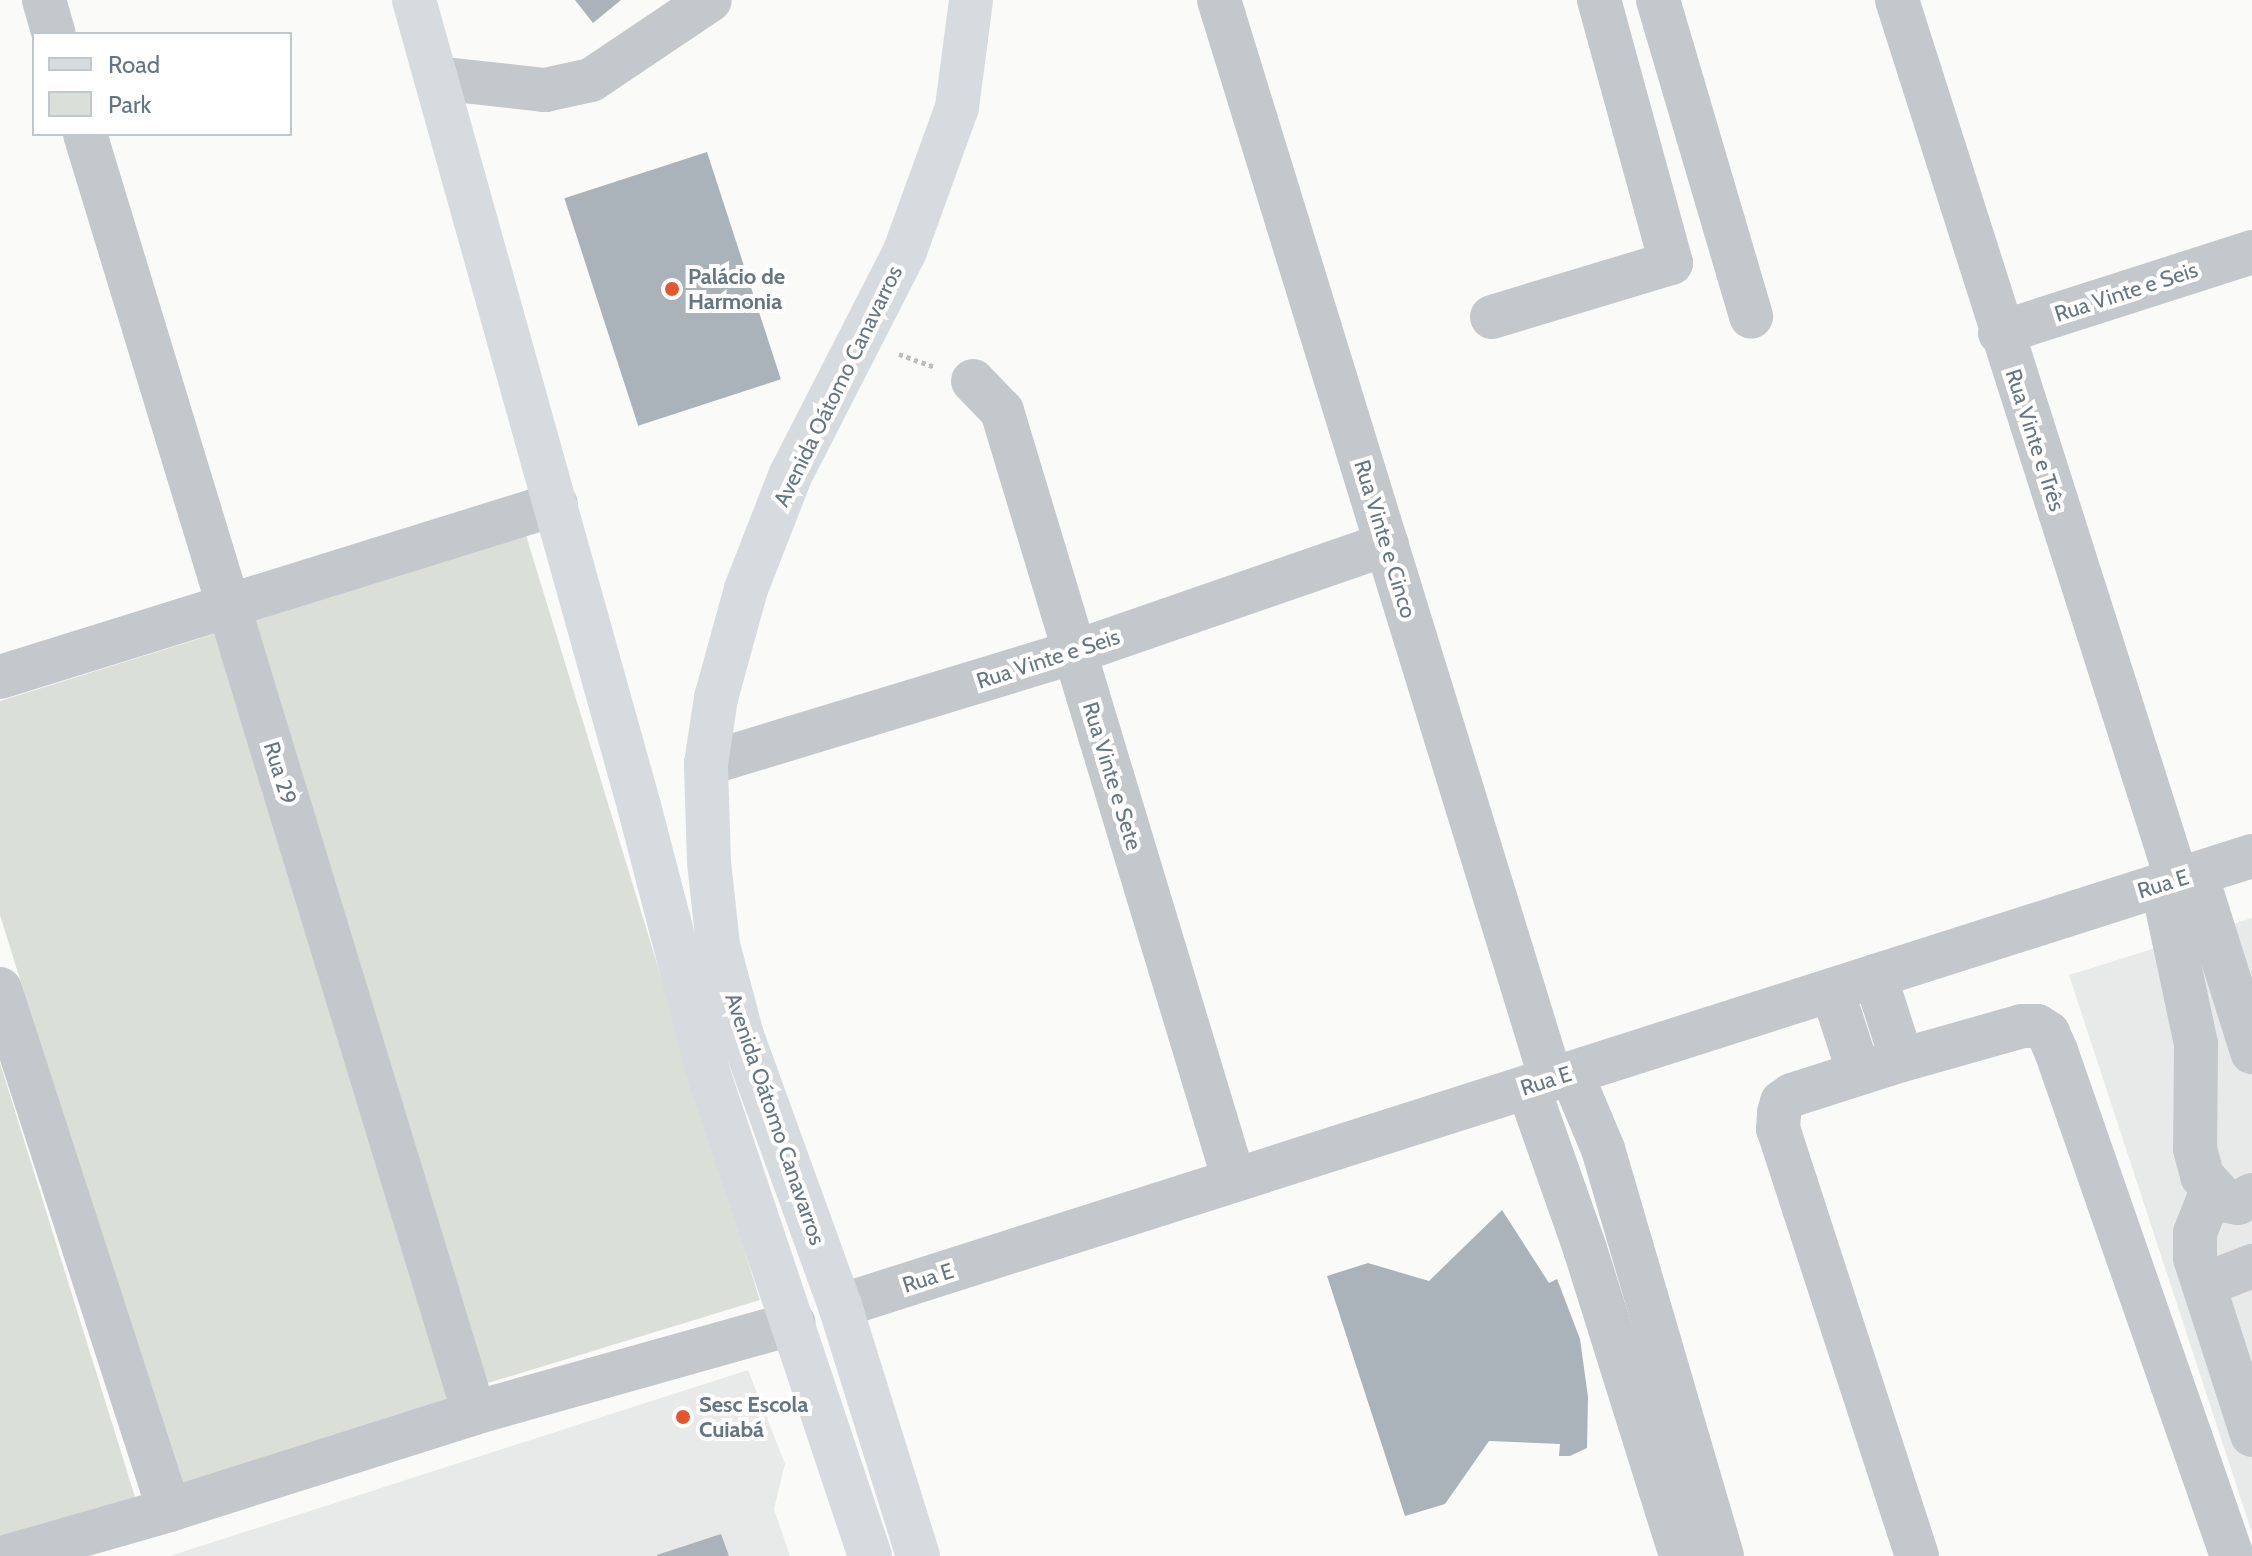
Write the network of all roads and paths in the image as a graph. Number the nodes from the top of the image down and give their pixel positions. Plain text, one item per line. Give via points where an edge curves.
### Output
1 (44, 0) edge
2 (414, 0) edge
3 (710, 0) edge
4 (971, 0) edge
5 (1219, 0) edge
6 (1599, 0) edge
7 (1658, 0) edge
8 (1897, 0) edge
9 (53, 32) edge
10 (436, 78) junction
11 (86, 136) edge
12 (2252, 252) edge
13 (1492, 317) dead end
14 (1751, 317) dead end
15 (2000, 333) junction
16 (859, 340) junction
17 (973, 381) joint
18 (556, 504) junction
19 (1387, 544) junction
20 (230, 606) junction
21 (1075, 652) junction
22 (0, 677) edge
23 (706, 764) junction
24 (2252, 856) edge
25 (2178, 879) junction
26 (1875, 976) junction
27 (0, 989) edge
28 (1832, 990) junction
29 (2248, 1019) edge
30 (2196, 1044) junction
31 (1902, 1060) junction
32 (1859, 1073) junction
33 (1550, 1079) junction
34 (1234, 1180) junction
35 (2232, 1193) edge
36 (2252, 1266) edge
37 (2204, 1285) junction
38 (840, 1306) junction
39 (794, 1323) junction
40 (474, 1413) junction
41 (2252, 1435) edge
42 (1682, 1489) junction
43 (169, 1510) junction
44 (9, 1556) edge
45 (870, 1556) edge
46 (918, 1556) edge
47 (1681, 1556) edge
48 (1722, 1556) edge
49 (1917, 1556) edge
50 (2232, 1556) edge

1 - 9 street
2 - 10 main road, Avenida Oátomo Canavarros
3 - 10 street via 591,80 545,90
4 - 16 main road, Avenida Oátomo Canavarros via 957,107 905,251
5 - 19 street, Rua Vinte e Cinco
6 - 13 street via 1671,263
7 - 14 street
8 - 15 street, Rua Vinte e Três
10 - 18 main road, Avenida Oátomo Canavarros
11 - 20 street, Rua 29
12 - 15 street, Rua Vinte e Seis
15 - 25 street, Rua Vinte e Três
16 - 17 path
16 - 23 main road, Avenida Oátomo Canavarros via 790,476 746,589 716,698
17 - 21 street, Rua Vinte e Sete via 1002,411
18 - 20 street
18 - 39 main road, Avenida Oátomo Canavarros via 710,1078
19 - 21 street, Rua Vinte e Seis
19 - 33 street, Rua Vinte e Cinco
20 - 22 street
20 - 40 street, Rua 29
21 - 23 street, Rua Vinte e Seis
21 - 34 street, Rua Vinte e Sete
23 - 38 main road, Avenida Oátomo Canavarros via 718,945 741,1032
24 - 25 street, Rua E
25 - 26 street, Rua E
25 - 29 street
25 - 30 street
26 - 28 street, Rua E
26 - 31 street
27 - 43 street
28 - 32 street
28 - 33 street, Rua E
29 - 30 street
30 - 35 street via 2195,1149 2202,1176
31 - 32 street
31 - 50 street via 2022,1026 2048,1033
32 - 49 street via 1782,1102 1778,1129
33 - 34 street, Rua E
33 - 42 street, Rua Vinte e Cinco via 1585,1249
34 - 38 street, Rua E
35 - 37 street via 2195,1233 2195,1258
36 - 37 street
37 - 41 street
38 - 46 main road, Avenida Oátomo Canavarros
39 - 40 street
39 - 45 main road, Avenida Oátomo Canavarros
40 - 43 street
42 - 47 street
42 - 48 street
43 - 44 street

